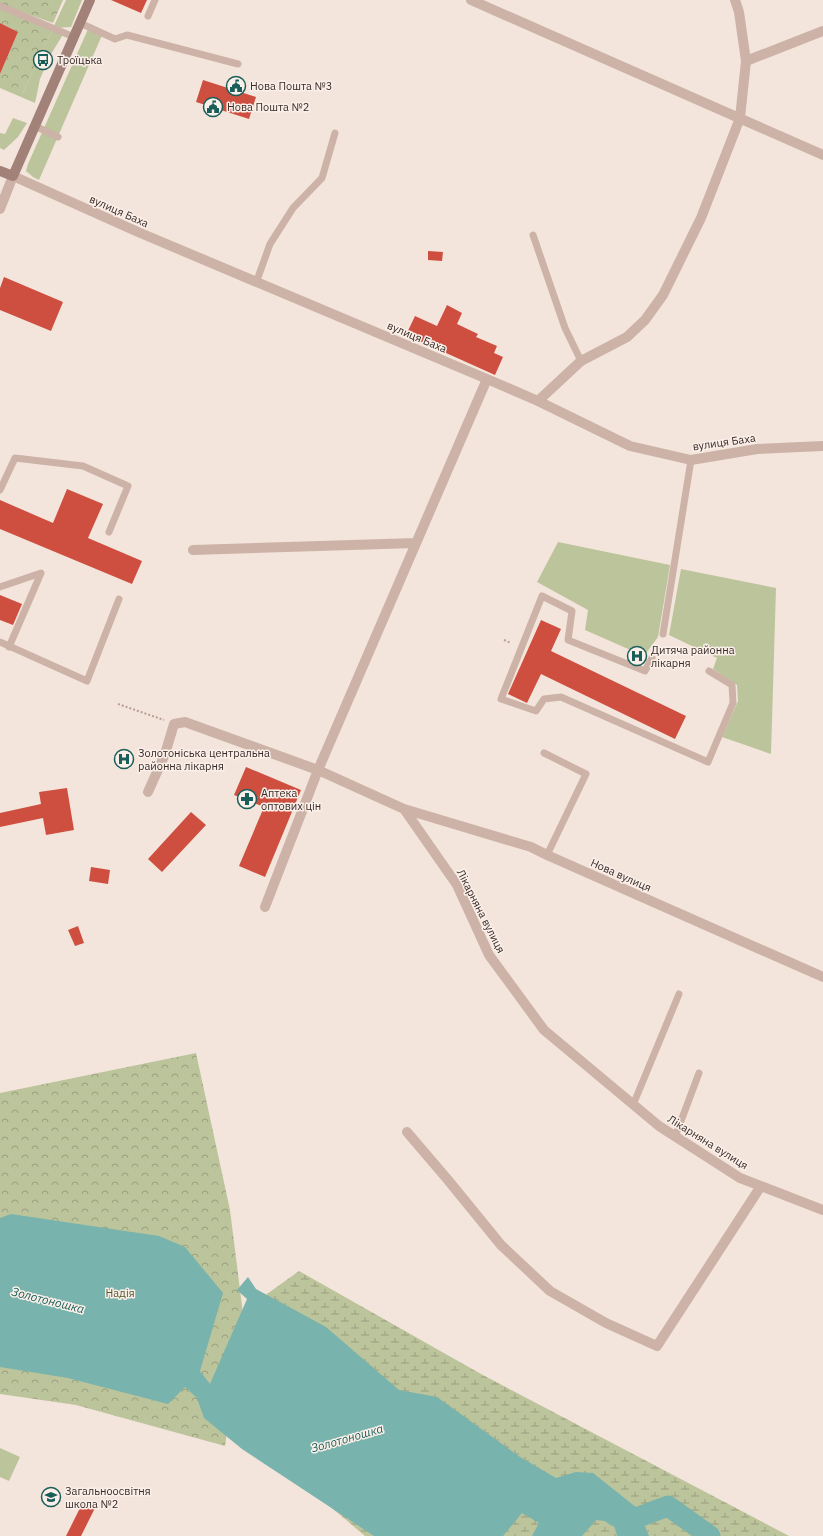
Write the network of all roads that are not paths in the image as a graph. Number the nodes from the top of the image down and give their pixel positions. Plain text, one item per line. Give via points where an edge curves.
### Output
1 (90, 0) edge
2 (155, 0) edge
3 (471, 0) edge
4 (734, 0) edge
5 (0, 6) edge
6 (148, 16) dead end
7 (80, 23) junction
8 (823, 31) edge
9 (74, 37) junction
10 (746, 61) junction
11 (238, 64) dead end
12 (740, 118) junction
13 (35, 126) junction
14 (335, 132) dead end
15 (58, 137) dead end
16 (823, 155) edge
17 (0, 171) edge
18 (14, 176) junction
19 (0, 209) edge
20 (533, 235) dead end
21 (256, 283) junction
22 (581, 361) junction
23 (487, 378) junction
24 (538, 401) junction
25 (823, 446) edge
26 (691, 460) junction
27 (0, 490) edge
28 (109, 532) dead end
29 (416, 543) junction
30 (192, 550) dead end
31 (0, 588) edge
32 (119, 599) dead end
33 (663, 634) dead end
34 (0, 642) edge
35 (9, 647) junction
36 (652, 658) dead end
37 (708, 671) dead end
38 (544, 753) dead end
39 (318, 770) junction
40 (148, 792) dead end
41 (404, 808) junction
42 (547, 855) junction
43 (265, 907) dead end
44 (823, 977) edge
45 (679, 994) dead end
46 (699, 1073) dead end
47 (633, 1105) junction
48 (407, 1132) dead end
49 (675, 1137) junction
50 (761, 1186) junction
51 (823, 1210) edge

1 - 7 main road
2 - 6 lane
3 - 12 street
4 - 10 street via 739,12
5 - 9 lane
7 - 9 main road
7 - 11 lane via 115,38 127,35
8 - 10 street
9 - 13 main road
10 - 12 street
12 - 16 street
12 - 22 street via 701,218 663,295 645,320 626,337
13 - 15 lane
13 - 18 main road
14 - 21 lane via 322,178 293,208 270,244
17 - 18 main road
18 - 19 street
18 - 21 street, вулиця Баха
20 - 22 lane via 565,328
21 - 23 street, вулиця Баха
22 - 24 street
23 - 24 street, вулиця Баха
23 - 29 street
24 - 26 street, вулиця Баха via 630,446
25 - 26 street, вулиця Баха via 757,450
26 - 33 lane
27 - 28 lane via 14,458 83,466 128,486
29 - 30 street
29 - 39 street
31 - 35 lane via 41,573
32 - 35 lane via 87,681
34 - 35 lane
36 - 37 lane via 645,671 568,640 572,610 542,596 501,699 536,711 544,699 561,697 708,762 733,703 732,685
38 - 42 lane via 586,774
39 - 40 street via 184,722 174,724 165,754
39 - 41 street
39 - 43 street
41 - 42 street, Нова вулиця via 531,847
41 - 47 street, Лікарняна вулиця via 457,885 489,955 544,1030
42 - 44 street, Нова вулиця
45 - 47 lane
46 - 49 lane
47 - 49 street, Лікарняна вулиця
48 - 50 street via 501,1245 550,1290 606,1323 657,1346
49 - 50 street, Лікарняна вулиця via 740,1178
50 - 51 street, Лікарняна вулиця

